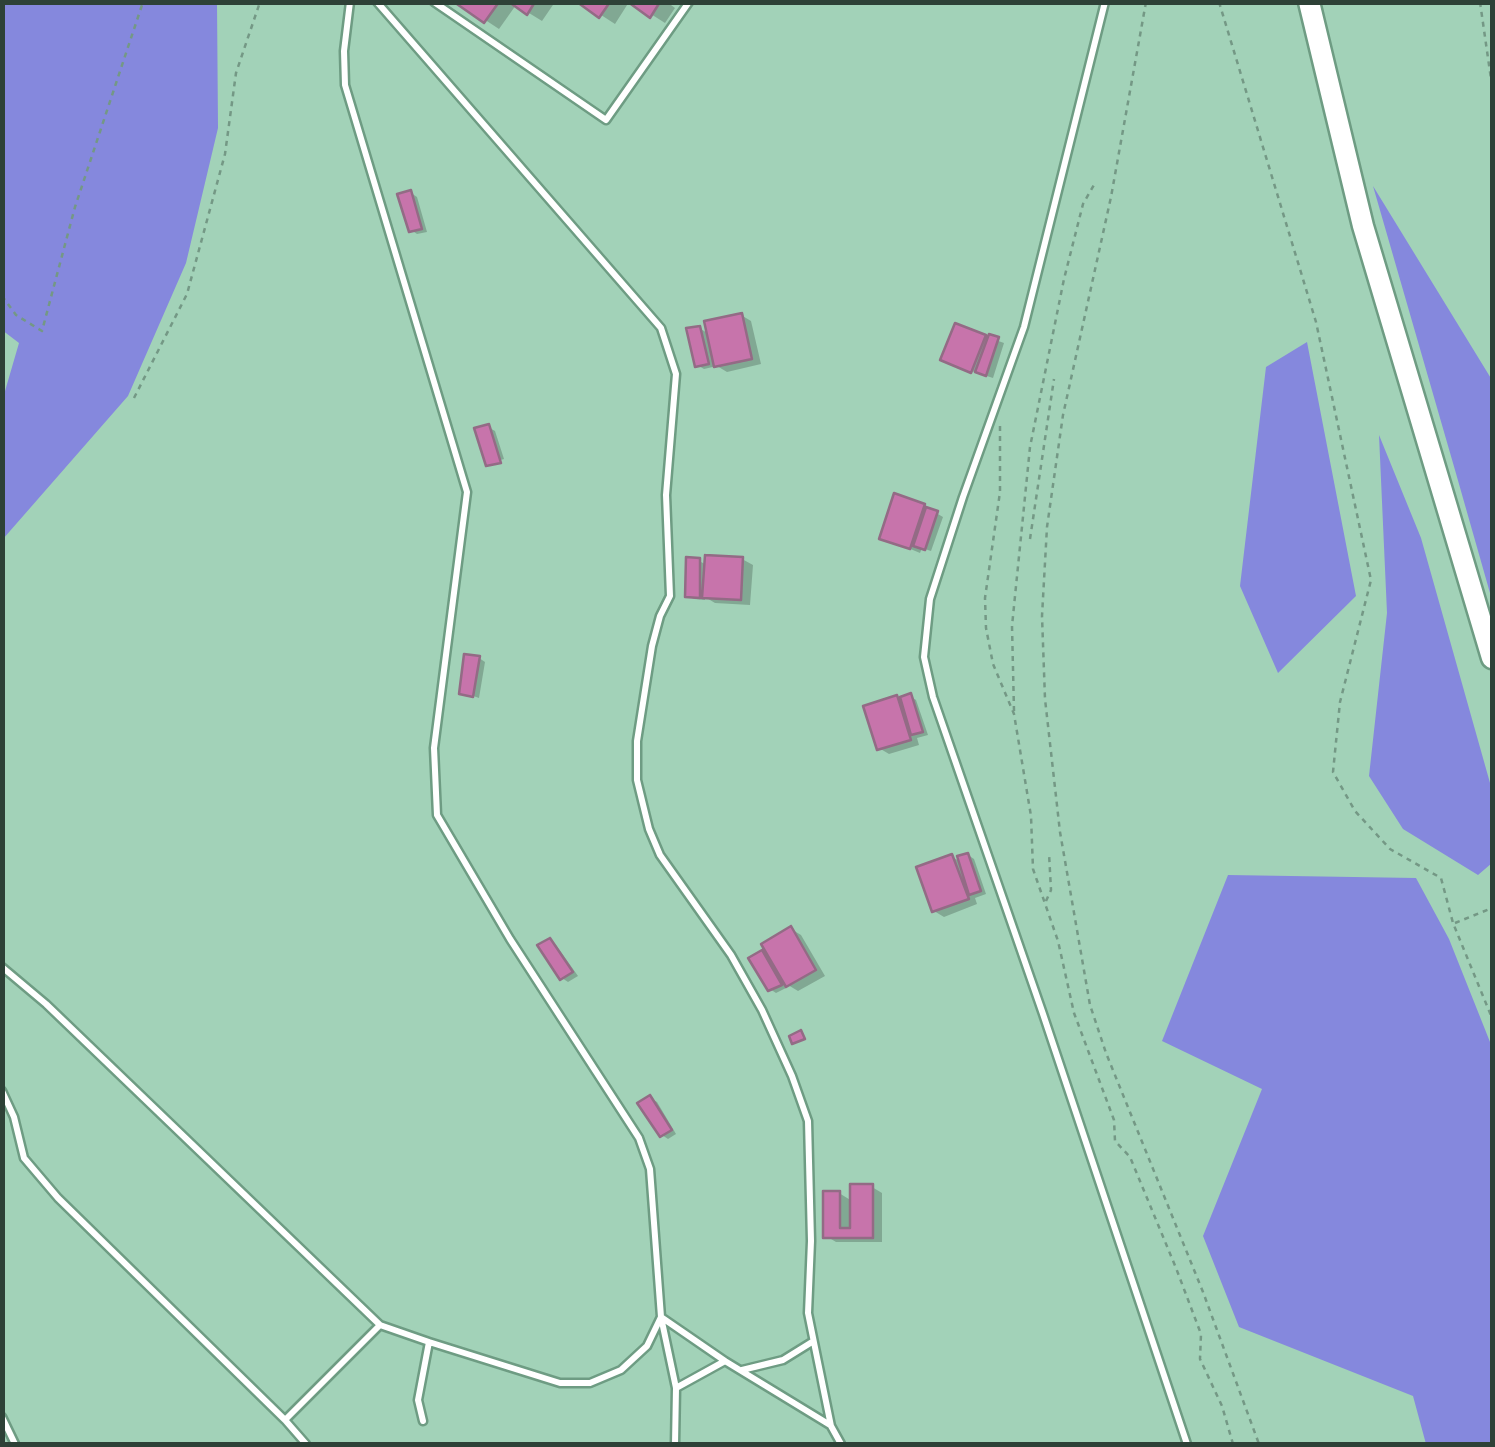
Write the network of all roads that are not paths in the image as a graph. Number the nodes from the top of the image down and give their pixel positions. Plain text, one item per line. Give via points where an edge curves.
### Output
1 (350, 2) edge
2 (377, 2) edge
3 (434, 2) edge
4 (689, 2) edge
5 (1105, 2) edge
6 (1309, 2) edge
7 (1492, 658) edge
8 (2, 967) edge
9 (2, 1091) edge
10 (661, 1317) junction
11 (380, 1326) junction
12 (429, 1342) junction
13 (812, 1342) junction
14 (725, 1360) junction
15 (742, 1370) junction
16 (676, 1388) junction
17 (2, 1417) edge
18 (285, 1420) junction
19 (423, 1421) dead end
20 (831, 1426) junction
21 (15, 1444) edge
22 (306, 1444) edge
23 (675, 1444) edge
24 (841, 1444) edge
25 (1187, 1444) edge

1 - 10 lane via 345,85 467,492 434,748 438,814 639,1138 650,1169
2 - 13 lane via 661,328 676,374 666,495 670,596 652,646 636,780 660,856 762,1010 808,1121
3 - 4 lane via 606,120
5 - 25 lane via 1024,327 930,599 924,657
6 - 7 highway via 1363,226
8 - 11 lane
9 - 18 lane via 24,1158 46,1185
10 - 12 lane via 646,1346 621,1370 590,1383 560,1384
10 - 14 lane
10 - 16 lane
11 - 12 lane
11 - 18 lane
12 - 19 lane via 418,1400
13 - 15 lane via 783,1360
13 - 20 lane
14 - 15 lane
14 - 16 lane
15 - 20 lane
16 - 23 lane
17 - 21 lane
18 - 22 lane
20 - 24 lane

